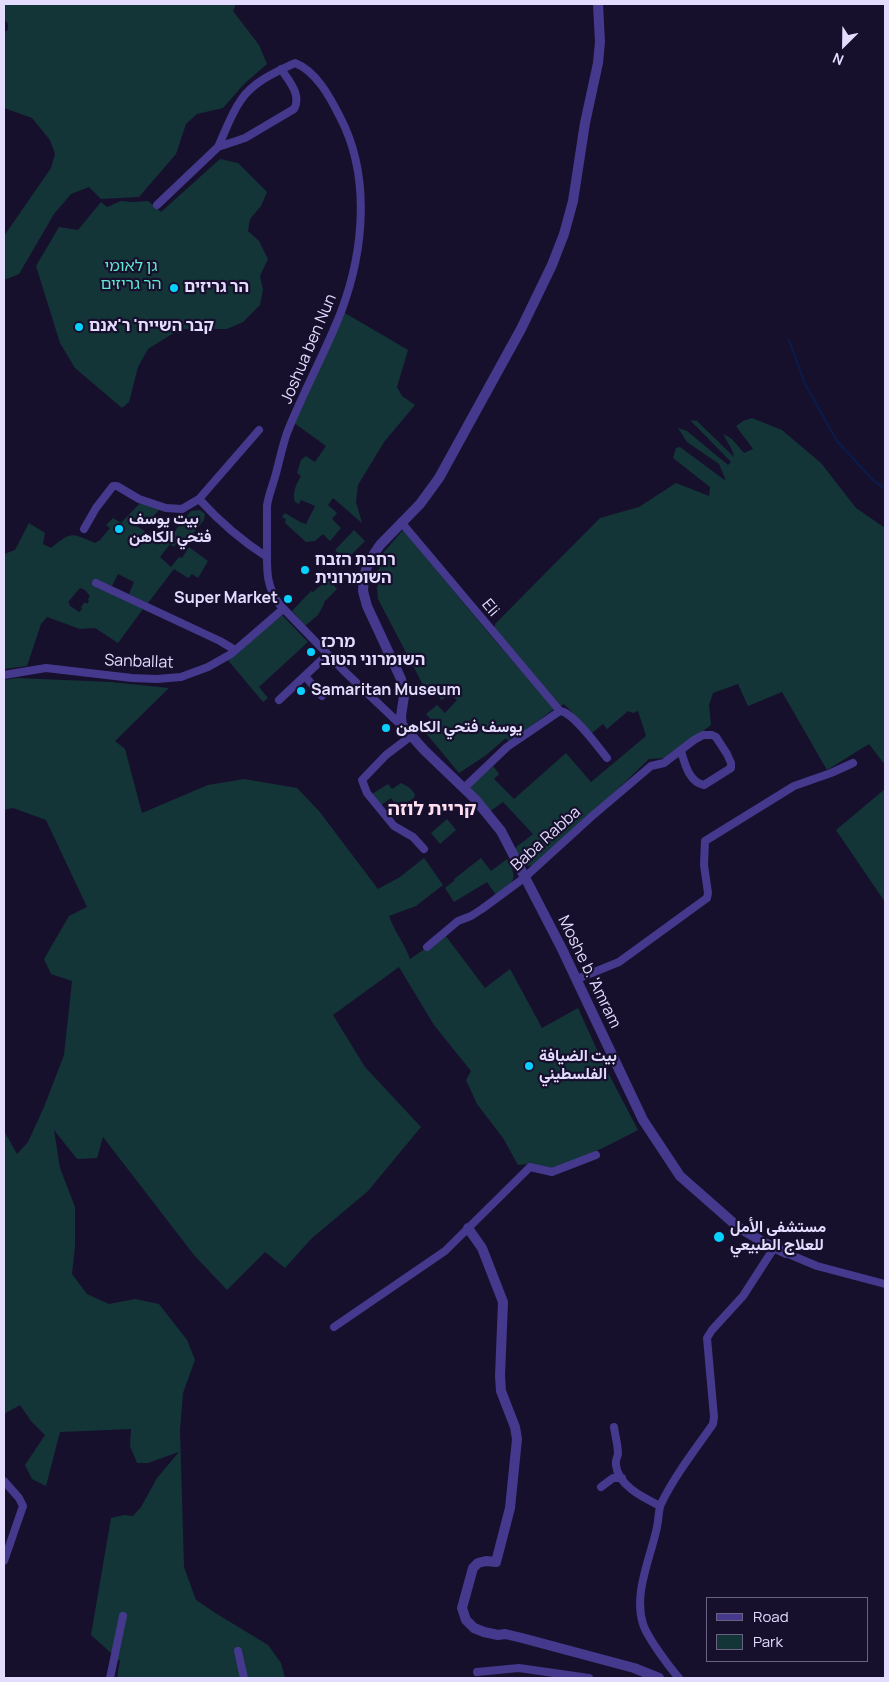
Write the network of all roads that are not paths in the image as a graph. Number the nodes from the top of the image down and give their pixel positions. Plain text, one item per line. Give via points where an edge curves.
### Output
1 (598, 4) edge
2 (282, 69) junction
3 (218, 147) junction
4 (157, 205) dead end
5 (259, 430) dead end
6 (199, 499) junction
7 (401, 522) junction
8 (84, 529) dead end
9 (267, 557) junction
10 (96, 583) dead end
11 (283, 609) junction
12 (235, 650) junction
13 (327, 655) junction
14 (4, 675) edge
15 (305, 676) junction
16 (322, 696) dead end
17 (279, 700) dead end
18 (560, 711) junction
19 (404, 728) junction
20 (411, 736) junction
21 (681, 751) junction
22 (607, 758) dead end
23 (853, 763) dead end
24 (464, 788) junction
25 (424, 849) dead end
26 (524, 878) junction
27 (428, 947) dead end
28 (577, 979) junction
29 (596, 1155) dead end
30 (468, 1228) junction
31 (774, 1248) junction
32 (786, 1253) joint
33 (885, 1284) edge
34 (334, 1328) dead end
35 (614, 1427) dead end
36 (622, 1478) junction
37 (4, 1481) edge
38 (601, 1487) dead end
39 (660, 1506) junction
40 (4, 1561) edge
41 (123, 1616) dead end
42 (238, 1651) dead end
43 (477, 1672) dead end
44 (110, 1678) edge
45 (244, 1678) edge
46 (589, 1678) edge
47 (658, 1678) edge
48 (679, 1678) edge

1 - 7 street via 598,63 573,201 560,244 521,328 439,478 420,504
2 - 3 street, Joshua ben Nun via 265,78 241,100
2 - 3 street via 297,98 294,109 245,138
2 - 9 street, Joshua ben Nun via 295,63 303,66 337,109 355,157 361,214 358,246 347,294 287,434 270,496
3 - 4 street
5 - 6 street
6 - 8 street via 182,509 166,508 113,486
6 - 9 street via 215,517
7 - 18 street, Eli
7 - 19 street via 372,556 363,584 368,610 401,679 404,696 401,722
9 - 11 street, Joshua ben Nun via 269,588
10 - 12 street
11 - 12 street, Sanballat
11 - 13 street, Joshua ben Nun
12 - 14 street, Sanballat via 208,667 180,677 132,678 46,668
13 - 15 street
13 - 19 street, Joshua ben Nun
15 - 16 street
15 - 17 street
18 - 22 street, Eli via 574,720
18 - 24 street via 507,747
19 - 20 street, Moshe b. 'Amram
20 - 24 street, Moshe b. 'Amram
20 - 25 street via 386,755 362,780 366,793 394,826 413,837
21 - 21 street, Baba Rabba via 691,775 701,784 731,768 727,754 712,735 703,735
21 - 26 street, Baba Rabba via 664,763 651,766
23 - 28 street via 794,786 705,841 707,898 619,962
24 - 26 street, Moshe b. 'Amram via 498,827
26 - 27 street, Baba Rabba via 458,922
26 - 28 street, Moshe b. 'Amram
28 - 31 street, Moshe b. 'Amram via 642,1120 680,1176 738,1227
29 - 30 street via 552,1172 530,1166
30 - 34 street via 445,1252
30 - 47 street via 482,1248 503,1302 501,1391 517,1439 510,1508 496,1562 478,1562 473,1568 462,1608 466,1620 484,1632 506,1634 634,1668
31 - 32 street, Moshe b. 'Amram
31 - 39 street via 743,1296 707,1338 713,1424 678,1472
32 - 33 street via 817,1266
35 - 36 street via 618,1455 615,1462
36 - 38 street via 612,1478
36 - 39 street via 644,1498
37 - 40 street via 23,1506
39 - 48 street via 641,1594 643,1625
41 - 44 street
42 - 45 street
43 - 46 street via 519,1668

